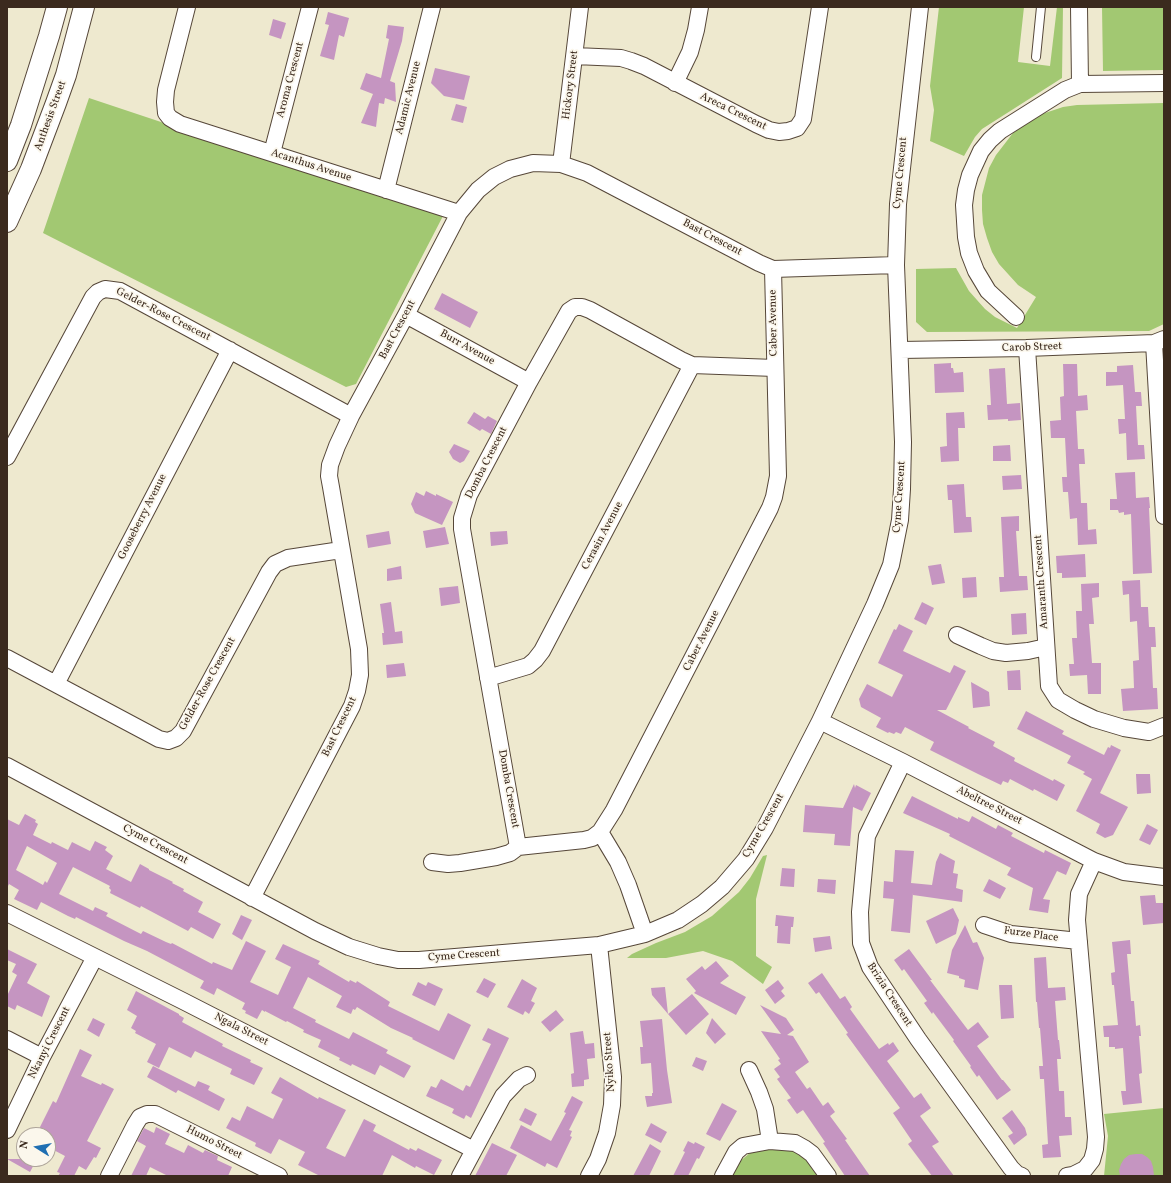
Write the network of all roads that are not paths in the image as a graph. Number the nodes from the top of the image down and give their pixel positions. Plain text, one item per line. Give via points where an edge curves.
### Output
1 (57, 7) edge
2 (84, 7) edge
3 (187, 7) edge
4 (310, 7) edge
5 (432, 7) edge
6 (580, 7) edge
7 (700, 7) edge
8 (820, 7) edge
9 (920, 7) edge
10 (1041, 7) edge
11 (1079, 7) edge
12 (575, 56) junction
13 (1036, 57) dead end
14 (675, 82) junction
15 (1164, 83) edge
16 (1080, 84) junction
17 (272, 153) junction
18 (7, 161) edge
19 (561, 164) junction
20 (386, 190) junction
21 (459, 213) junction
22 (7, 222) edge
23 (896, 265) junction
24 (773, 269) junction
25 (406, 315) junction
26 (1016, 317) dead end
27 (1159, 341) edge
28 (1027, 348) junction
29 (230, 350) junction
30 (900, 350) junction
31 (692, 365) junction
32 (775, 368) junction
33 (529, 382) junction
34 (352, 416) junction
35 (7, 457) edge
36 (1164, 516) edge
37 (341, 550) junction
38 (957, 635) dead end
39 (1046, 647) junction
40 (7, 658) edge
41 (488, 678) junction
42 (56, 684) junction
43 (820, 721) junction
44 (1164, 726) edge
45 (903, 762) junction
46 (7, 766) edge
47 (600, 832) junction
48 (518, 847) junction
49 (1094, 860) junction
50 (432, 862) dead end
51 (1164, 877) edge
52 (252, 898) junction
53 (7, 913) edge
54 (984, 925) dead end
55 (645, 934) junction
56 (1078, 941) junction
57 (599, 945) junction
58 (95, 957) junction
59 (7, 1040) edge
60 (42, 1057) junction
61 (749, 1070) dead end
62 (527, 1075) dead end
63 (7, 1130) edge
64 (770, 1141) junction
65 (474, 1150) junction
66 (109, 1176) edge
67 (279, 1176) edge
68 (460, 1176) edge
69 (589, 1176) edge
70 (723, 1176) edge
71 (828, 1176) edge
72 (1022, 1176) edge
73 (1067, 1176) edge

1 - 18 street via 21,125
2 - 22 street, Anthesis Street via 56,103 31,169
3 - 17 street, Acanthus Avenue via 166,90 166,113 180,124
4 - 17 street, Aroma Crescent
5 - 20 street, Adamic Avenue
6 - 12 street, Hickory Street
7 - 14 street via 690,52
8 - 14 street, Areca Crescent via 806,109 797,128 779,132 769,130
9 - 23 street, Cyme Crescent via 900,176
10 - 13 lane
11 - 16 street
12 - 14 street, Areca Crescent via 631,61
12 - 19 street, Hickory Street
15 - 16 street
16 - 26 street via 1065,90 1000,131 981,151 970,175 964,205 969,253 988,291
17 - 20 street, Acanthus Avenue
19 - 21 street, Bast Crescent via 533,163 510,169 494,177 478,190
19 - 24 street, Bast Crescent via 600,179
20 - 21 street, Acanthus Avenue
21 - 25 street, Bast Crescent
23 - 24 street, Bast Crescent
23 - 30 street, Cyme Crescent
24 - 32 street, Caber Avenue
25 - 33 street, Burr Avenue
25 - 34 street, Bast Crescent
27 - 28 street, Carob Street
27 - 36 street
28 - 30 street, Carob Street
28 - 39 street, Amaranth Crescent
29 - 34 street, Gelder-Rose Crescent
29 - 35 street, Gelder-Rose Crescent via 120,291 105,289 98,292
29 - 42 street, Gooseberry Avenue
30 - 43 street, Cyme Crescent via 902,489 896,542 891,565 876,604
31 - 32 street, Domba Crescent
31 - 33 street, Domba Crescent via 590,310 575,307 569,311
31 - 41 street, Cerasin Avenue via 542,651 528,666
32 - 47 street, Caber Avenue via 778,476 770,508 614,810
33 - 41 street, Domba Crescent via 470,495 462,518
34 - 37 street, Bast Crescent via 330,464 329,476
37 - 42 street, Gelder-Rose Crescent via 288,558 275,564 183,731 176,738 168,741 159,739
37 - 52 street, Bast Crescent via 359,649 357,691 352,706
38 - 39 street via 981,646 1006,653
39 - 44 street, Amaranth Crescent via 1050,686 1058,700 1088,716 1124,728 1150,732
40 - 42 street, Gelder-Rose Crescent
41 - 48 street, Domba Crescent
43 - 45 street, Abeltree Street
43 - 55 street, Cyme Crescent via 746,859 722,887 702,904 678,920
45 - 49 street, Abeltree Street
45 - 72 street, Brizia Crescent via 867,836 860,912 861,943 870,966 918,1039 1011,1168
46 - 52 street, Cyme Crescent
47 - 48 street via 584,840
47 - 55 street via 618,862
48 - 50 street via 496,857 448,864
49 - 51 street, Abeltree Street via 1124,872
49 - 56 street via 1079,894
52 - 57 street, Cyme Crescent via 349,947 398,960
53 - 58 street, Ngala Street
54 - 56 street, Furze Place via 1011,934
55 - 57 street, Cyme Crescent
56 - 73 street via 1096,1137 1092,1160 1085,1169
57 - 69 street, Nyiko Street via 613,1077 612,1105 607,1133
58 - 60 street, Nkanyi Crescent
58 - 65 street, Ngala Street
59 - 60 street
60 - 63 street, Nkanyi Crescent
61 - 64 street via 765,1109
62 - 65 street via 519,1079 503,1096
64 - 70 street via 743,1146 736,1152
64 - 71 street via 795,1144 804,1148 812,1154
65 - 68 street
66 - 67 street, Humo Street via 134,1125 147,1114 163,1117

